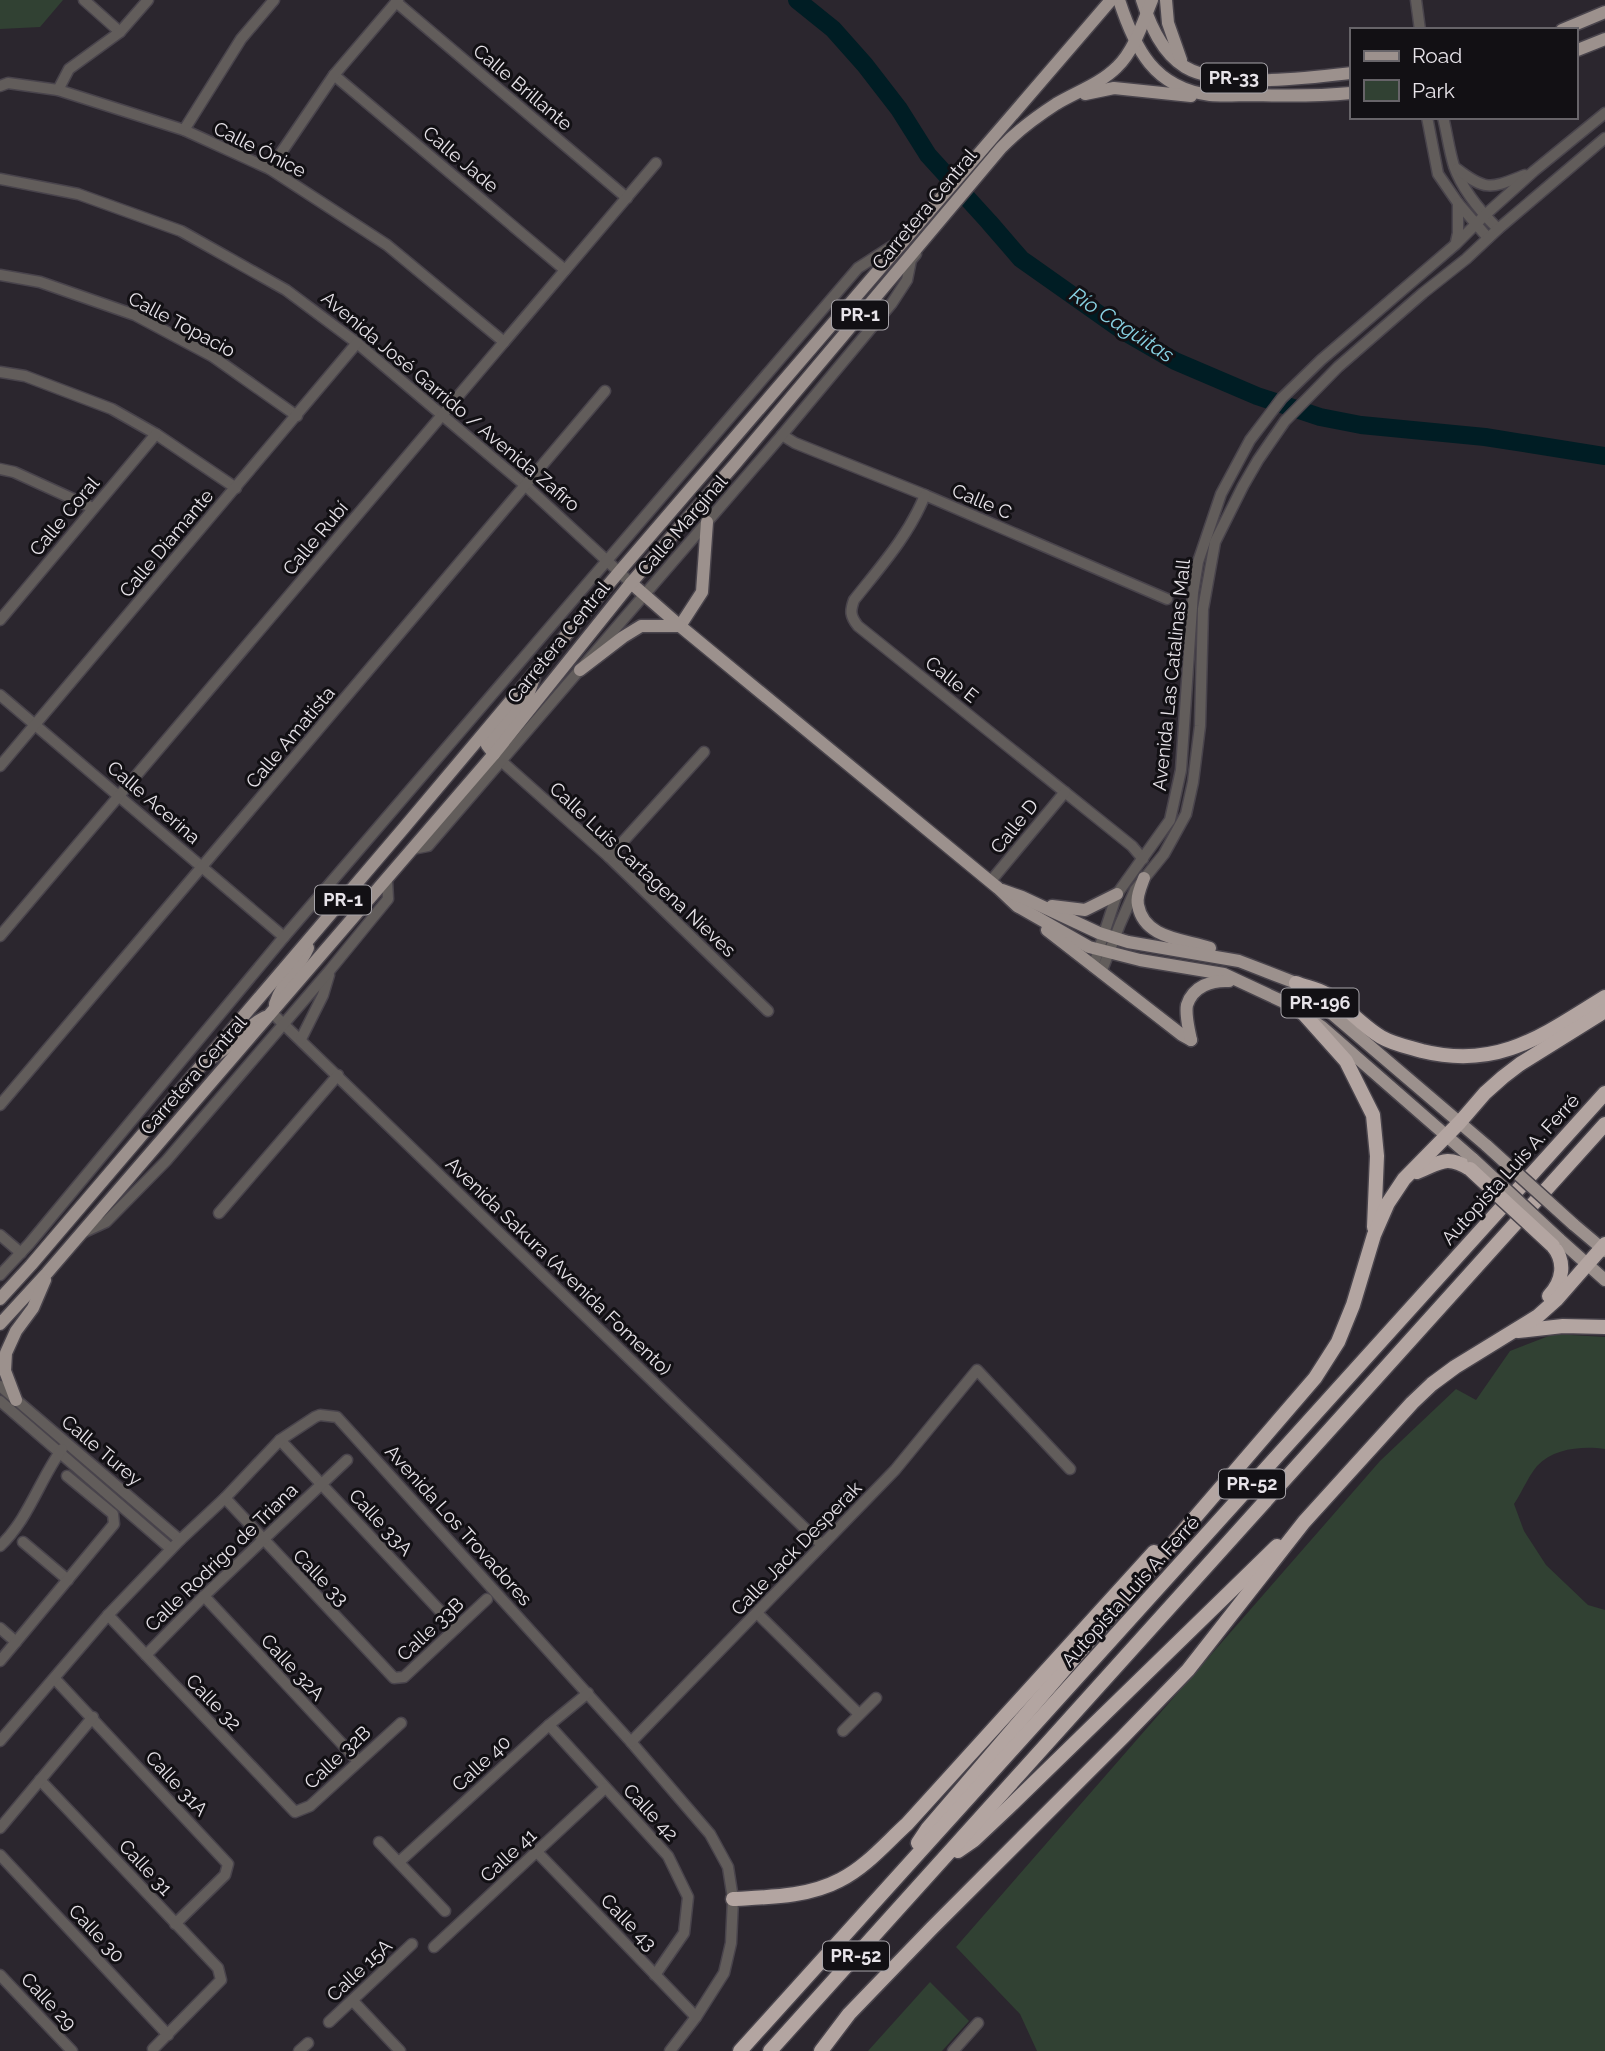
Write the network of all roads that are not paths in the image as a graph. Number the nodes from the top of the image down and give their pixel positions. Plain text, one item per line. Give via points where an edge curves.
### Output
1 (84, 0) edge
2 (148, 0) edge
3 (274, 0) edge
4 (1098, 0) edge
5 (1111, 0) edge
6 (1119, 0) edge
7 (1142, 0) edge
8 (1152, 0) edge
9 (1166, 0) edge
10 (1416, 0) edge
11 (397, 1) edge
12 (1605, 12) edge
13 (1146, 13) junction
14 (1420, 28) edge
15 (1567, 28) edge
16 (1084, 30) junction
17 (120, 32) junction
18 (1605, 39) edge
19 (1134, 40) junction
20 (1577, 50) edge
21 (1184, 66) junction
22 (1350, 73) edge
23 (334, 75) junction
24 (0, 86) edge
25 (58, 90) junction
26 (1350, 93) edge
27 (1211, 95) junction
28 (1058, 103) junction
29 (1605, 113) edge
30 (1427, 120) edge
31 (1446, 120) edge
32 (184, 130) junction
33 (1605, 138) edge
34 (656, 163) dead end
35 (1454, 167) junction
36 (270, 169) junction
37 (1534, 172) junction
38 (0, 179) edge
39 (626, 198) junction
40 (1458, 204) junction
41 (1485, 215) junction
42 (931, 221) junction
43 (1475, 224) junction
44 (1498, 229) junction
45 (909, 236) junction
46 (926, 236) junction
47 (1488, 238) junction
48 (1456, 244) junction
49 (565, 270) junction
50 (0, 275) edge
51 (880, 318) junction
52 (856, 320) junction
53 (504, 342) junction
54 (357, 343) junction
55 (0, 372) edge
56 (606, 390) dead end
57 (442, 415) junction
58 (297, 416) junction
59 (156, 434) junction
60 (782, 435) junction
61 (703, 449) junction
62 (715, 460) junction
63 (0, 469) edge
64 (526, 486) junction
65 (236, 488) junction
66 (925, 495) junction
67 (93, 508) junction
68 (707, 522) junction
69 (607, 560) junction
70 (619, 572) junction
71 (631, 583) junction
72 (644, 595) junction
73 (1167, 599) dead end
74 (0, 620) edge
75 (680, 626) junction
76 (580, 670) junction
77 (536, 672) junction
78 (0, 695) edge
79 (35, 724) junction
80 (704, 752) dead end
81 (498, 758) junction
82 (0, 766) edge
83 (1065, 792) junction
84 (119, 796) junction
85 (609, 857) junction
86 (1143, 859) junction
87 (202, 867) junction
88 (1144, 878) junction
89 (387, 880) junction
90 (994, 885) junction
91 (1117, 894) junction
92 (1028, 906) junction
93 (317, 930) junction
94 (0, 936) edge
95 (1110, 936) junction
96 (284, 937) junction
97 (1104, 951) junction
98 (1239, 961) junction
99 (1097, 970) junction
100 (330, 971) junction
101 (1241, 982) junction
102 (1296, 983) junction
103 (1605, 998) edge
104 (768, 1010) dead end
105 (1605, 1011) edge
106 (272, 1013) junction
107 (1304, 1014) junction
108 (284, 1024) junction
109 (300, 1039) junction
110 (204, 1062) junction
111 (338, 1075) junction
112 (1605, 1093) edge
113 (0, 1105) edge
114 (1460, 1122) junction
115 (1605, 1124) edge
116 (1446, 1136) junction
117 (1472, 1164) junction
118 (1409, 1175) junction
119 (219, 1213) dead end
120 (64, 1226) junction
121 (82, 1233) junction
122 (0, 1235) edge
123 (1374, 1235) junction
124 (1556, 1242) junction
125 (25, 1248) junction
126 (1604, 1248) edge
127 (1587, 1264) junction
128 (47, 1273) junction
129 (0, 1275) edge
130 (1605, 1280) edge
131 (0, 1299) edge
132 (0, 1324) edge
133 (1605, 1327) edge
134 (1513, 1332) junction
135 (0, 1386) edge
136 (16, 1400) junction
137 (0, 1401) edge
138 (280, 1440) junction
139 (67, 1443) junction
140 (60, 1453) junction
141 (347, 1460) dead end
142 (1238, 1466) junction
143 (1070, 1469) dead end
144 (67, 1476) dead end
145 (321, 1485) junction
146 (225, 1498) junction
147 (1304, 1522) junction
148 (180, 1540) junction
149 (262, 1540) junction
150 (23, 1542) dead end
151 (822, 1545) junction
152 (0, 1546) edge
153 (171, 1549) junction
154 (68, 1580) junction
155 (204, 1596) junction
156 (487, 1600) dead end
157 (757, 1613) junction
158 (108, 1615) junction
159 (0, 1628) edge
160 (456, 1628) junction
161 (16, 1642) junction
162 (146, 1655) junction
163 (0, 1661) edge
164 (394, 1678) joint
165 (55, 1679) junction
166 (588, 1693) junction
167 (876, 1698) dead end
168 (859, 1714) junction
169 (93, 1717) junction
170 (401, 1723) dead end
171 (549, 1725) junction
172 (843, 1731) dead end
173 (0, 1741) edge
174 (631, 1742) junction
175 (358, 1761) junction
176 (40, 1780) junction
177 (605, 1788) junction
178 (295, 1812) joint
179 (0, 1828) edge
180 (379, 1842) dead end
181 (537, 1852) junction
182 (0, 1855) edge
183 (942, 1861) junction
184 (399, 1862) junction
185 (899, 1874) junction
186 (733, 1899) junction
187 (445, 1911) dead end
188 (175, 1924) junction
189 (412, 1944) dead end
190 (434, 1947) dead end
191 (0, 1975) edge
192 (655, 1975) junction
193 (353, 2000) junction
194 (696, 2017) junction
195 (329, 2022) dead end
196 (978, 2023) dead end
197 (168, 2035) junction
198 (153, 2049) dead end
199 (72, 2051) edge
200 (400, 2051) edge
201 (670, 2051) edge
202 (740, 2051) edge
203 (770, 2051) edge
204 (821, 2051) edge
205 (953, 2051) edge

1 - 17 street
2 - 17 street
3 - 32 street via 241,39
4 - 16 main road
5 - 16 main road, Carretera Central / PR-1
6 - 19 main road, PR-33
7 - 13 main road, PR-33
8 - 13 main road, Carretera Central / PR-1
9 - 21 main road via 1168,23
10 - 14 street
11 - 23 street
11 - 39 street, Calle Brillante
12 - 15 main road
13 - 19 main road, Carretera Central / PR-1
13 - 21 main road, PR-33 via 1167,50
16 - 42 main road, Carretera Central / PR-1 via 990,139
17 - 25 street via 69,69
18 - 20 main road
19 - 27 main road, PR-33 via 1164,78 1184,89
19 - 28 main road, Carretera Central / PR-1 via 1118,66
21 - 22 main road, PR-33 via 1209,76 1251,80
23 - 36 street
23 - 49 street, Calle Jade
24 - 25 street, Calle Ónice via 8,83
25 - 32 street, Calle Ónice
26 - 27 main road, PR-33
27 - 28 main road via 1114,88
28 - 42 main road, Carretera Central / PR-1 via 1016,132
29 - 37 street, Avenida Las Catalinas Mall
30 - 40 street via 1438,174
31 - 35 street
32 - 36 street, Calle Ónice
33 - 44 street, Avenida Las Catalinas Mall
34 - 39 street, Calle Rubí
35 - 37 street via 1487,187
35 - 41 street
36 - 53 street, Calle Ónice via 387,245
37 - 41 street, Avenida Las Catalinas Mall
38 - 54 street, Avenida José Garrido / Avenida Zafiro via 78,194 181,231 286,290
39 - 49 street, Calle Rubí
40 - 43 street
40 - 48 street
41 - 43 street, Avenida Las Catalinas Mall
41 - 44 street
42 - 45 main road, Carretera Central / PR-1
42 - 46 main road, Carretera Central / PR-1
43 - 47 street
43 - 48 street, Avenida Las Catalinas Mall
44 - 47 street, Avenida Las Catalinas Mall
45 - 61 street via 858,268
45 - 62 main road, Carretera Central / PR-1
46 - 51 street, Calle Marginal via 911,260 903,288
46 - 52 main road, Carretera Central / PR-1
47 - 88 street, Avenida Las Catalinas Mall via 1293,411 1242,486 1215,542 1203,609 1200,726 1186,814 1164,854
48 - 86 street, Avenida Las Catalinas Mall via 1282,398 1250,440 1221,494 1198,562 1177,791 1170,820
49 - 53 street, Calle Rubí
50 - 58 street, Calle Topacio via 40,282 135,315 212,356
51 - 52 main road
51 - 60 street, Calle Marginal
52 - 71 main road, Carretera Central / PR-1
53 - 57 street, Calle Rubí
54 - 57 street, Avenida José Garrido / Avenida Zafiro
54 - 58 street, Calle Diamante
55 - 59 street via 25,376 111,409
56 - 64 street, Calle Amatista
57 - 64 street, Avenida José Garrido / Avenida Zafiro
57 - 84 street, Calle Rubí
58 - 65 street, Calle Diamante
59 - 65 street
59 - 67 street, Calle Coral
60 - 66 street, Calle C
60 - 68 street, Calle Marginal
61 - 62 street
61 - 69 street
62 - 70 main road, Carretera Central / PR-1
63 - 67 street
64 - 69 street, Avenida José Garrido / Avenida Zafiro
64 - 87 street, Calle Amatista
65 - 79 street, Calle Diamante
66 - 73 street, Calle C
66 - 83 street, Calle E via 904,536 854,600 851,618
67 - 74 street, Calle Coral
68 - 72 street, Calle Marginal
68 - 75 main road via 702,592
69 - 70 street, Avenida José Garrido / Avenida Zafiro
69 - 96 street
70 - 71 street, Avenida José Garrido / Avenida Zafiro
70 - 77 main road, Carretera Central / PR-1
71 - 72 main road, PR-196
71 - 81 main road, Carretera Central / PR-1
72 - 75 main road, PR-196
72 - 76 street, Calle Marginal
75 - 76 main road via 641,626
75 - 90 main road, PR-196
76 - 81 street, Calle Marginal
77 - 81 main road via 527,698 487,745
77 - 93 main road, Carretera Central / PR-1
78 - 79 street, Calle Acerina
79 - 82 street, Calle Diamante
79 - 84 street, Calle Acerina
80 - 85 street
81 - 85 street, Calle Luis Cartagena Nieves
81 - 89 main road, Carretera Central / PR-1
83 - 86 street, Calle E
83 - 90 street, Calle D
84 - 87 street, Calle Acerina
84 - 94 street, Calle Rubí
85 - 104 street, Calle Luis Cartagena Nieves
86 - 91 street, Avenida Las Catalinas Mall
87 - 96 street, Calle Acerina
87 - 113 street, Calle Amatista
88 - 95 street, Avenida Las Catalinas Mall
88 - 98 main road via 1138,905 1151,927
89 - 100 street via 387,899
89 - 106 main road, Carretera Central / PR-1
90 - 92 main road, PR-196
91 - 92 main road via 1085,910
91 - 95 street, Avenida Las Catalinas Mall
92 - 95 main road, PR-196
92 - 97 main road, PR-196 via 1089,947
92 - 99 main road
93 - 106 main road via 301,963 283,985
93 - 110 main road, Carretera Central / PR-1
95 - 97 street, Avenida Las Catalinas Mall
95 - 98 main road, PR-196
96 - 125 street
97 - 99 street, Avenida Las Catalinas Mall
97 - 101 main road, PR-196 via 1224,974
98 - 102 main road, PR-196
99 - 101 main road via 1191,1040 1187,1005 1195,993 1214,981
100 - 108 street
100 - 109 street
101 - 107 main road, PR-196
102 - 103 highway via 1325,993 1384,1039 1445,1056 1499,1053 1520,1046
102 - 114 main road, PR-196
105 - 114 highway via 1503,1077
106 - 108 street, Avenida Sakura (Avenida Fomento)
106 - 110 main road
106 - 121 main road, Carretera Central / PR-1
107 - 116 main road, PR-196
107 - 123 highway via 1346,1061 1373,1115 1377,1156
108 - 109 street, Avenida Sakura (Avenida Fomento)
108 - 121 street via 149,1178 106,1222
109 - 111 street, Avenida Sakura (Avenida Fomento)
110 - 120 main road, Carretera Central / PR-1
111 - 119 street
111 - 151 street, Avenida Sakura (Avenida Fomento)
112 - 185 highway, Autopista Luis A. Ferré / PR-52
114 - 116 highway
114 - 126 main road, PR-196, bridge
115 - 183 highway, Autopista Luis A. Ferré / PR-52
116 - 117 main road, PR-196
116 - 118 highway
117 - 118 highway via 1447,1160
117 - 124 highway, bridge
118 - 123 highway via 1388,1203
120 - 125 street
120 - 131 main road, Carretera Central
121 - 128 main road, Carretera Central / PR-1
122 - 125 street
123 - 142 highway via 1338,1342 1315,1378
124 - 127 main road
124 - 134 highway via 1561,1277
125 - 129 street
126 - 127 highway
127 - 130 main road
127 - 134 highway via 1548,1307
128 - 132 main road, Carretera Central / PR-1
128 - 136 main road via 33,1308 6,1353 5,1371
133 - 134 highway
134 - 147 highway via 1432,1384
135 - 136 street, Calle Turey
136 - 139 street, Calle Turey
137 - 140 street, Calle Turey
138 - 145 street, Calle 33A
138 - 146 street, Avenida Los Trovadores
138 - 166 street, Avenida Los Trovadores via 315,1417 337,1417
139 - 140 street
139 - 148 street, Calle Turey
140 - 152 street
140 - 153 street, Calle Turey
141 - 145 street, Calle Rodrigo de Triana
142 - 185 highway via 928,1828
142 - 186 highway via 1185,1518 907,1824 866,1862 840,1880 811,1891
143 - 151 street, Calle Jack Desperak via 977,1370 895,1470
144 - 154 street via 113,1514 114,1524
145 - 149 street, Calle Rodrigo de Triana
145 - 160 street, Calle 33A
146 - 148 street, Avenida Los Trovadores
146 - 149 street, Calle 33
147 - 183 highway via 974,1840
147 - 204 highway via 1188,1670 895,1966
148 - 153 street, Avenida Los Trovadores
149 - 155 street, Calle Rodrigo de Triana
149 - 164 street, Calle 33
150 - 154 street
151 - 157 street, Calle Jack Desperak
153 - 158 street, Avenida Los Trovadores
154 - 161 street
155 - 162 street, Calle Rodrigo de Triana
155 - 175 street, Calle 32A
156 - 160 street, Calle 33B
157 - 168 street
157 - 174 street, Calle Jack Desperak
158 - 162 street, Calle 32
158 - 165 street, Avenida Los Trovadores
159 - 161 street
160 - 164 street, Calle 33B via 404,1677
161 - 163 street
162 - 178 street, Calle 32
165 - 169 street
165 - 173 street, Avenida Los Trovadores
166 - 171 street, Calle 40
166 - 174 street, Avenida Los Trovadores
167 - 168 street
168 - 172 street
169 - 176 street
169 - 188 street, Calle 31A via 228,1864 225,1875
170 - 175 street, Calle 32B
171 - 177 street, Calle 42
171 - 184 street, Calle 40
174 - 186 street, Avenida Los Trovadores via 710,1834 728,1867
175 - 178 street, Calle 32B via 310,1806
176 - 179 street
176 - 188 street, Calle 31
177 - 181 street, Calle 41
177 - 192 street, Calle 42 via 668,1856 688,1897 684,1933
180 - 184 street
181 - 190 street, Calle 41
181 - 192 street, Calle 43
182 - 197 street, Calle 30
183 - 203 highway, Autopista Luis A. Ferré / PR-52
184 - 187 street
185 - 202 highway, Autopista Luis A. Ferré / PR-52
186 - 194 street, Avenida Los Trovadores via 724,1973
188 - 197 street, Calle 31 via 218,1968 221,1980
189 - 193 street, Calle 15A
191 - 199 street, Calle 29
192 - 194 street, Calle 43
193 - 195 street, Calle 15A
193 - 200 street
194 - 201 street, Avenida Los Trovadores
196 - 205 street
197 - 198 street

